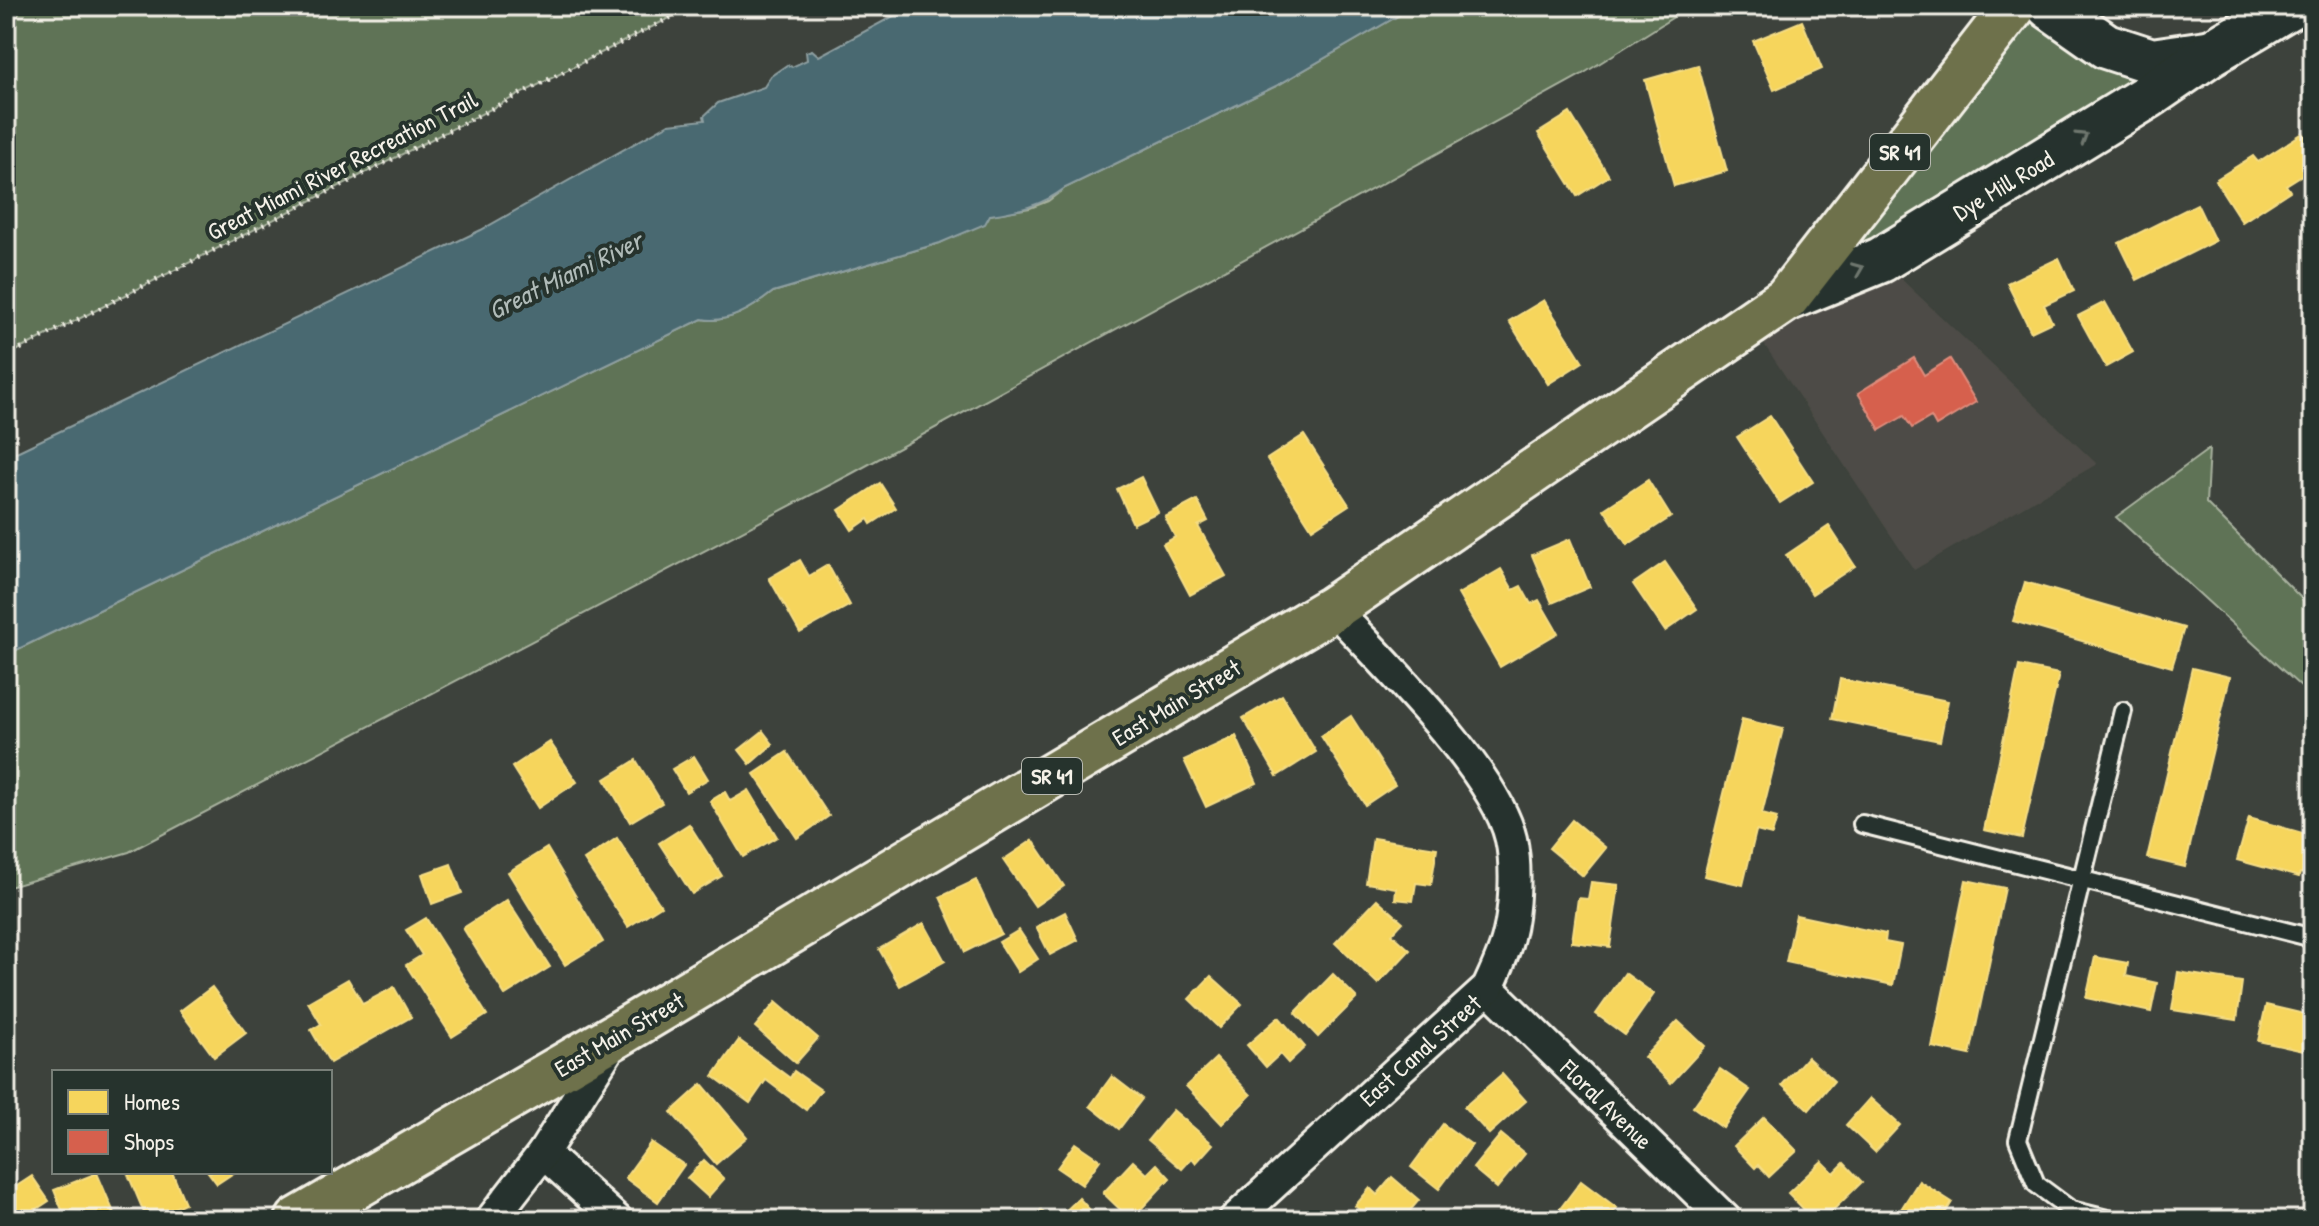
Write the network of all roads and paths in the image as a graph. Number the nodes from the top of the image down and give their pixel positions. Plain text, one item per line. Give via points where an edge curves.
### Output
1 (693, 6) edge
2 (2014, 6) edge
3 (2049, 6) edge
4 (2290, 6) edge
5 (2211, 53) junction
6 (1786, 299) junction
7 (6, 356) edge
8 (1333, 608) junction
9 (2123, 711) dead end
10 (1862, 824) dead end
11 (2082, 879) junction
12 (2313, 942) edge
13 (1488, 988) junction
14 (617, 1035) junction
15 (543, 1153) junction
16 (2313, 1213) edge
17 (298, 1220) edge
18 (491, 1220) edge
19 (617, 1220) edge
20 (1234, 1220) edge
21 (1726, 1220) edge
22 (2111, 1220) edge
23 (2311, 1220) edge

1 - 7 path, Great Miami River Recreation Trail
2 - 6 main road, SR 41
3 - 5 street, Dye Mill Road via 2106,46 2152,61
4 - 5 street, Dye Mill Road
6 -> 5 street, Dye Mill Road via 1881,260
6 - 8 main road, East Main Street / SR 41
8 - 13 street, East Canal Street via 1441,727 1492,793 1511,839 1514,891 1508,937
8 - 14 main road, East Main Street / SR 41
9 - 11 lane
10 - 11 lane
11 - 12 lane
11 - 22 lane via 2018,1140 2036,1184 2071,1210
13 - 20 street, East Canal Street
13 - 21 street, Floral Avenue
14 - 15 street
14 - 17 main road, East Main Street / SR 41
15 - 18 street
15 - 19 street
16 - 23 lane

